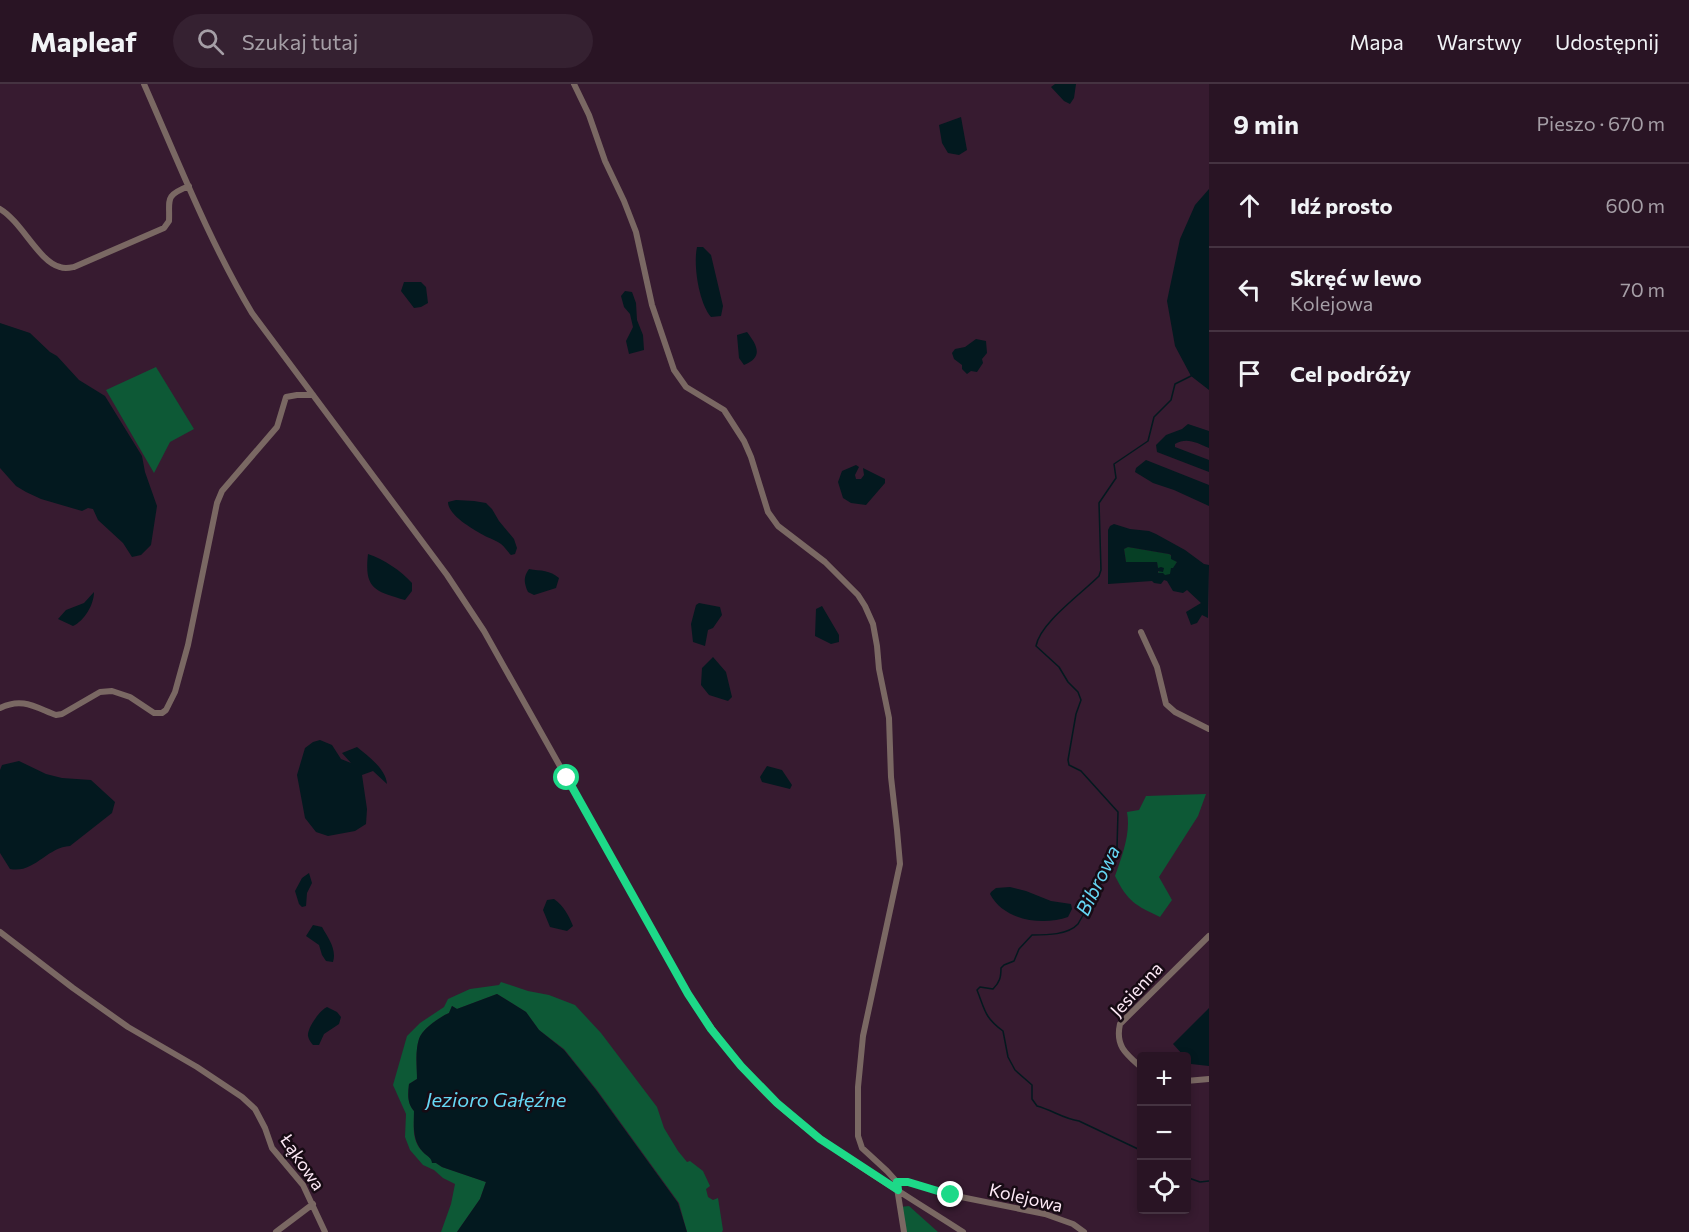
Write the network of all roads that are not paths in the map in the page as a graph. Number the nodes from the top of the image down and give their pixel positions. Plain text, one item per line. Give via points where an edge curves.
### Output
1 (144, 84) edge
2 (574, 84) edge
3 (189, 186) junction
4 (0, 209) edge
5 (313, 395) junction
6 (1141, 632) dead end
7 (0, 708) edge
8 (1209, 729) edge
9 (0, 932) edge
10 (1209, 936) edge
11 (1137, 1063) edge
12 (1209, 1079) edge
13 (1191, 1081) edge
14 (897, 1182) junction
15 (898, 1190) junction
16 (313, 1204) junction
17 (276, 1232) edge
18 (325, 1232) edge
19 (904, 1232) edge
20 (963, 1232) edge
21 (1084, 1232) edge

1 - 3 street
2 - 14 street via 636,232 652,305 674,370 686,387 724,410 751,457 768,513 858,596 873,624 889,718 900,864 863,1036 858,1136 862,1148
3 - 4 street via 171,197 169,221 164,228 66,268 49,261
3 - 5 street via 233,281
5 - 7 street via 286,397 277,427 222,491 188,645 166,710 154,712 112,691 100,692 56,715 19,702
5 - 15 street via 484,631 711,1029 777,1103 820,1139
6 - 8 street via 1157,667 1166,704
9 - 16 street, Łąkowa via 128,1027 242,1096 255,1109 272,1148 303,1185
10 - 11 street, Jesienna via 1120,1024 1118,1035 1123,1050
12 - 13 street
14 - 15 street
14 - 21 street, Kolejowa via 1045,1214
15 - 19 street
15 - 20 street
16 - 17 street
16 - 18 street, Łąkowa

